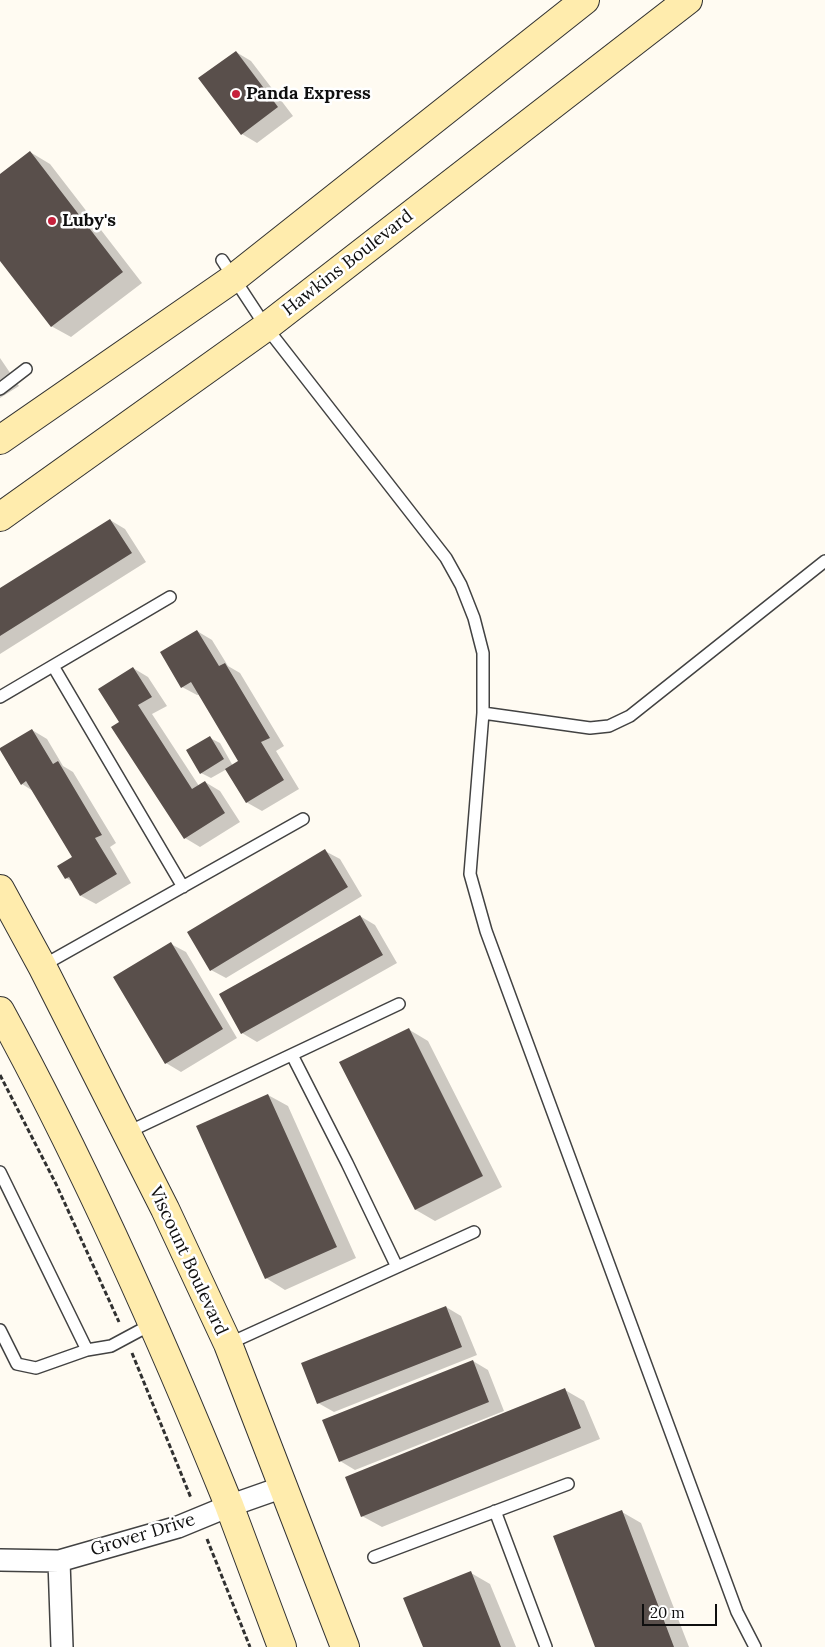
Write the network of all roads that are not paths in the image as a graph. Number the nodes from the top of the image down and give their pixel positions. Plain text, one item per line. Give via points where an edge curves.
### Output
1 (585, 0) edge
2 (688, 0) edge
3 (228, 269) junction
4 (266, 326) junction
5 (26, 369) dead end
6 (0, 388) edge
7 (0, 440) edge
8 (0, 517) edge
9 (825, 561) edge
10 (170, 596) dead end
11 (53, 666) junction
12 (0, 697) edge
13 (483, 713) junction
14 (304, 819) dead end
15 (183, 887) junction
16 (0, 890) edge
17 (42, 966) junction
18 (399, 1004) dead end
19 (0, 1011) edge
20 (292, 1055) junction
21 (126, 1133) junction
22 (0, 1172) edge
23 (474, 1232) dead end
24 (397, 1267) junction
25 (152, 1324) junction
26 (0, 1330) edge
27 (228, 1344) junction
28 (87, 1350) junction
29 (568, 1484) dead end
30 (283, 1487) junction
31 (229, 1506) junction
32 (495, 1512) junction
33 (374, 1557) dead end
34 (0, 1560) edge
35 (59, 1561) junction
36 (62, 1647) edge
37 (282, 1647) edge
38 (345, 1647) edge
39 (546, 1647) edge
40 (754, 1647) edge

1 - 3 main road
2 - 4 main road, Hawkins Boulevard
3 - 4 lane
3 - 7 main road
4 - 8 main road, Hawkins Boulevard
4 - 13 lane via 446,558 474,618 483,653
5 - 6 lane
9 - 13 lane via 630,716 610,726 590,728
10 - 11 lane
11 - 12 lane
11 - 15 lane
13 - 40 lane via 470,874 484,924 737,1612
14 - 15 lane
15 - 17 lane
16 - 17 main road, Viscount Boulevard
17 - 21 main road, Viscount Boulevard
18 - 20 lane
19 - 25 main road via 74,1155
20 - 21 lane
20 - 24 lane
21 - 27 main road, Viscount Boulevard
22 - 28 lane
23 - 24 lane
24 - 27 lane
25 - 28 lane via 111,1346
25 - 31 main road
26 - 28 lane via 17,1364 36,1368
27 - 30 main road, Viscount Boulevard
29 - 32 lane
30 - 31 street, Grover Drive
30 - 38 main road, Viscount Boulevard
31 - 35 street, Grover Drive via 178,1526
31 - 37 main road
32 - 33 lane
32 - 39 lane
34 - 35 street, Grover Drive
35 - 36 street

